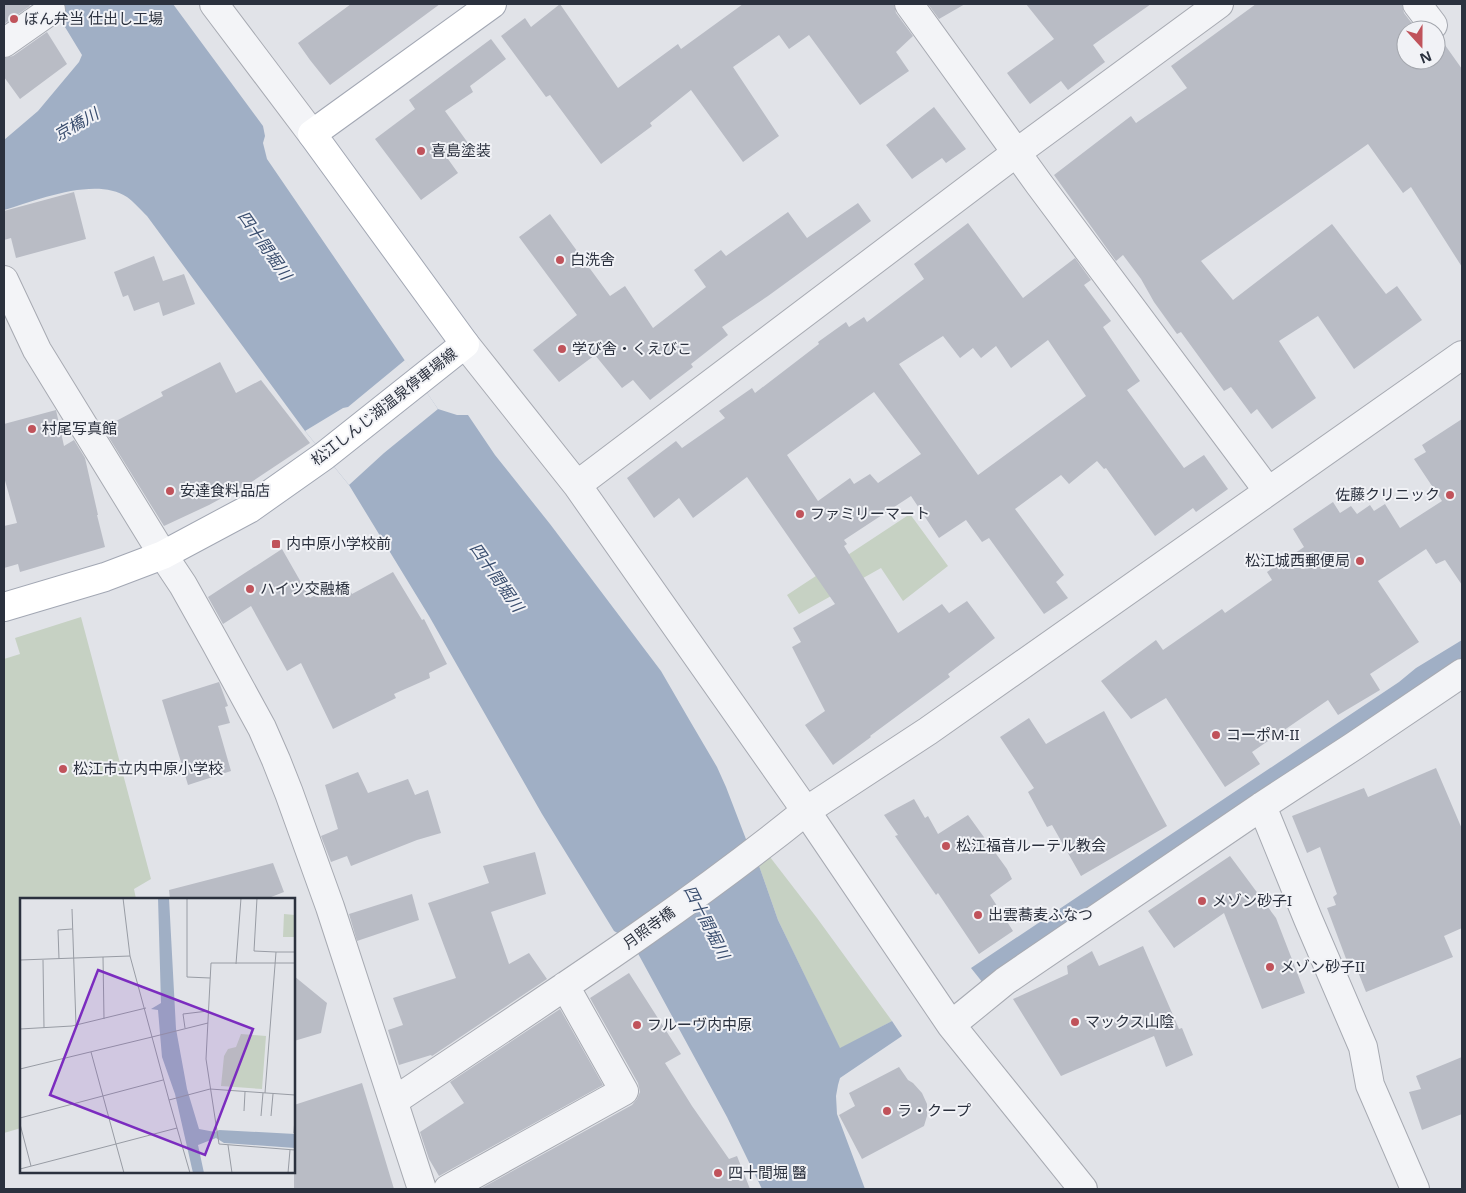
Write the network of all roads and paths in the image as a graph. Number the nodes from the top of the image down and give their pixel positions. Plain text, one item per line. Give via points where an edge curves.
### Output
1 (214, 4) edge
2 (492, 4) edge
3 (909, 4) edge
4 (1416, 4) edge
5 (1215, 5) edge
6 (51, 10) dead end
7 (1429, 20) edge
8 (4, 43) edge
9 (312, 134) junction
10 (1016, 153) junction
11 (4, 280) edge
12 (465, 344) junction
13 (1462, 355) edge
14 (577, 485) junction
15 (1268, 491) junction
16 (163, 556) junction
17 (4, 607) edge
18 (1462, 673) edge
19 (1262, 806) junction
20 (806, 812) junction
21 (565, 986) junction
22 (951, 1025) junction
23 (394, 1101) junction
24 (422, 1189) edge
25 (448, 1189) edge
26 (1083, 1189) edge
27 (1415, 1189) edge

1 - 9 street
2 - 9 main road
3 - 10 street
4 - 7 street
5 - 10 street
6 - 8 street
9 - 12 main road, 松江しんじ湖温泉停車場線
10 - 14 street
10 - 15 street
11 - 16 street via 37,350
12 - 14 street
12 - 16 main road, 松江しんじ湖温泉停車場線 via 324,456 249,509
13 - 15 street, 月照寺橋
14 - 20 street
15 - 20 street, 月照寺橋 via 928,731
16 - 17 main road, 松江しんじ湖温泉停車場線
16 - 23 street via 215,642 276,760 330,907
18 - 19 street
19 - 22 street via 1005,981
19 - 27 street via 1363,1047 1370,1085
20 - 21 street, 月照寺橋
20 - 22 street
21 - 23 street, 月照寺橋
21 - 25 street via 624,1090
22 - 26 street
23 - 24 street

